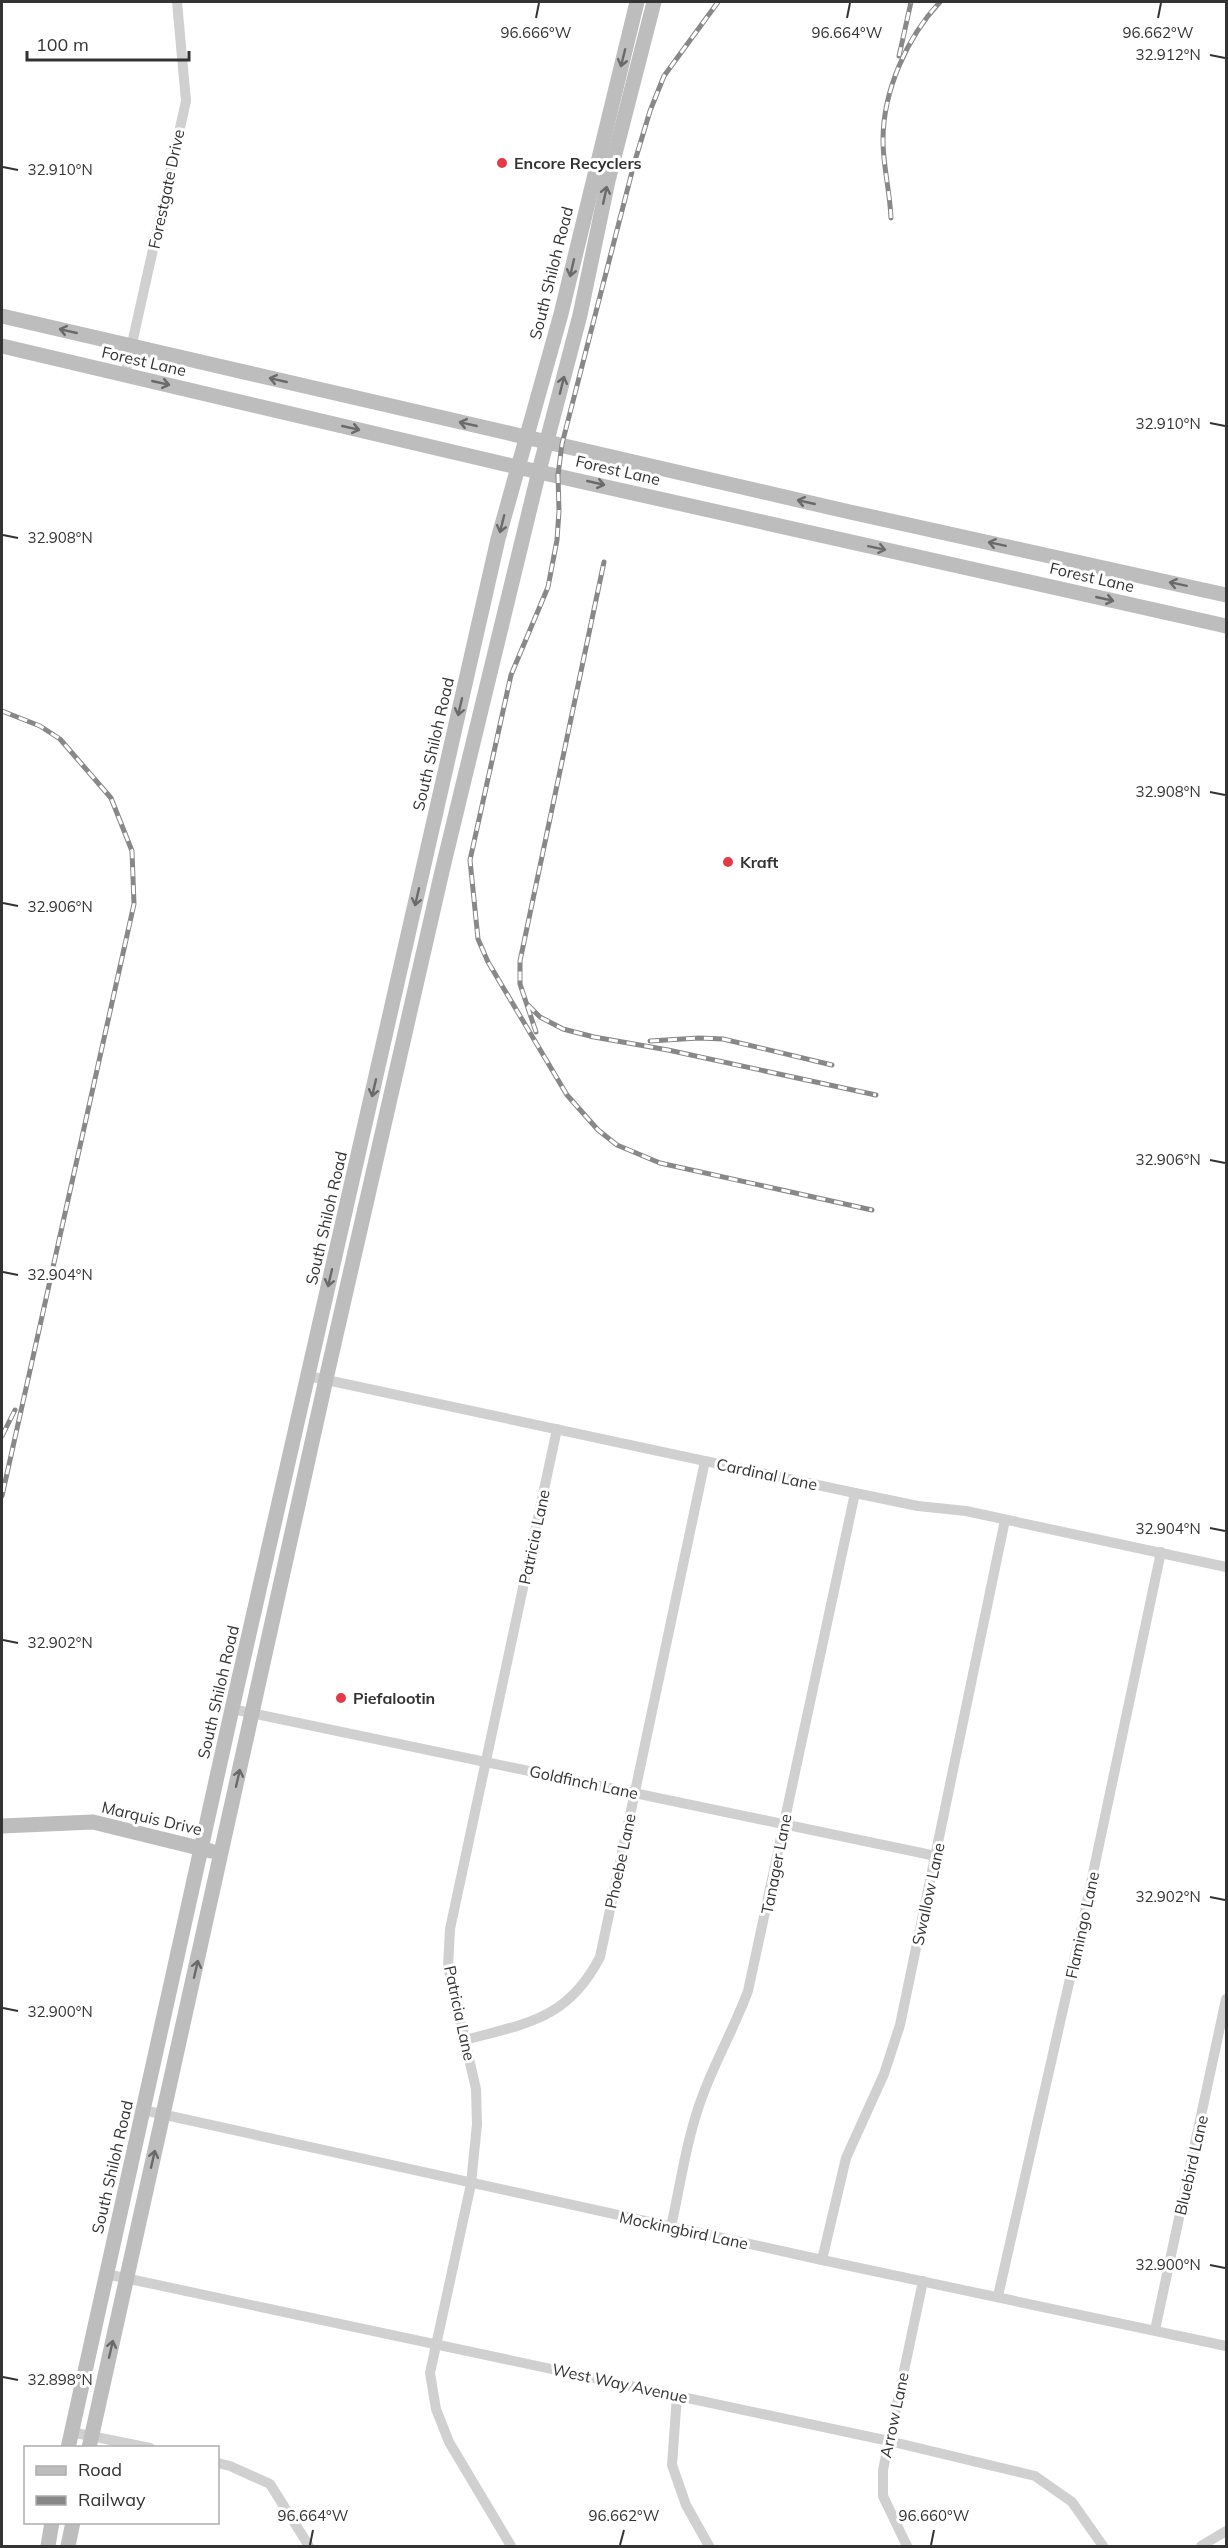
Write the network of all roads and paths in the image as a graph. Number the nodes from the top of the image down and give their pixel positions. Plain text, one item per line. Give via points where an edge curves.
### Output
1 (177, 2) edge
2 (637, 2) edge
3 (654, 2) edge
4 (2, 316) edge
5 (2, 346) edge
6 (132, 346) junction
7 (125, 375) junction
8 (525, 437) junction
9 (548, 442) junction
10 (517, 467) junction
11 (539, 471) junction
12 (1227, 595) edge
13 (1227, 626) edge
14 (308, 1376) junction
15 (326, 1379) junction
16 (557, 1429) junction
17 (705, 1461) junction
18 (855, 1493) junction
19 (1005, 1520) junction
20 (1161, 1552) junction
21 (1227, 1567) edge
22 (232, 1709) junction
23 (253, 1713) junction
24 (486, 1761) junction
25 (634, 1792) junction
26 (783, 1825) junction
27 (2, 1826) edge
28 (201, 1849) junction
29 (222, 1853) junction
30 (936, 1856) junction
31 (1227, 1999) edge
32 (465, 2040) junction
33 (143, 2110) junction
34 (163, 2115) junction
35 (471, 2184) junction
36 (671, 2227) junction
37 (822, 2260) junction
38 (106, 2274) junction
39 (126, 2278) junction
40 (923, 2281) junction
41 (998, 2296) junction
42 (1155, 2330) junction
43 (435, 2345) junction
44 (1227, 2346) edge
45 (677, 2395) junction
46 (71, 2432) junction
47 (889, 2441) junction
48 (90, 2442) edge
49 (68, 2446) edge
50 (130, 2446) edge
51 (219, 2463) edge
52 (52, 2524) edge
53 (73, 2524) edge
54 (1227, 2531) edge
55 (48, 2547) edge
56 (68, 2547) edge
57 (309, 2547) edge
58 (511, 2547) edge
59 (709, 2547) edge
60 (907, 2547) edge
61 (1103, 2547) edge
62 (1201, 2547) edge

1 - 6 street, Forestgate Drive via 186,101
2 -> 8 main road, South Shiloh Road via 561,314
9 -> 3 main road
6 -> 4 main road, Forest Lane
5 - 7 main road, Forest Lane
6 - 7 street, Forestgate Drive
8 -> 6 main road, Forest Lane
7 -> 10 main road, Forest Lane
8 - 9 main road, Forest Lane
8 - 10 main road, South Shiloh Road
9 - 11 main road
12 -> 9 main road, Forest Lane
10 - 11 main road, Forest Lane
10 -> 14 main road, South Shiloh Road
11 -> 13 main road, Forest Lane
11 - 15 main road via 443,867
14 - 15 street, Cardinal Lane
14 - 22 main road, South Shiloh Road
15 - 16 street, Cardinal Lane
15 - 23 main road
16 - 17 street, Cardinal Lane
16 - 24 street, Patricia Lane
17 - 18 street, Cardinal Lane
17 - 25 street, Phoebe Lane
18 - 19 street, Cardinal Lane
18 - 26 street, Tanager Lane
19 - 20 street, Cardinal Lane
19 - 30 street, Swallow Lane
20 - 21 street, Cardinal Lane
20 - 41 street, Flamingo Lane
22 - 23 street, Goldfinch Lane
22 - 28 main road, South Shiloh Road
23 - 24 street, Goldfinch Lane
29 -> 23 main road
24 - 25 street, Goldfinch Lane
24 - 32 street, Patricia Lane via 450,1929 448,1967
25 - 26 street, Goldfinch Lane
25 - 32 street, Phoebe Lane via 600,1957 589,1978 558,2010
26 - 30 street, Goldfinch Lane
26 - 36 street, Tanager Lane via 748,1991 703,2094
27 - 28 main road, Marquis Drive via 93,1822
28 - 29 main road, Marquis Drive
28 - 33 main road, South Shiloh Road
34 -> 29 main road
30 - 37 street, Swallow Lane via 900,2025 884,2074 846,2158
31 - 42 street, Bluebird Lane
32 - 35 street, Patricia Lane via 476,2089
33 - 34 street, Mockingbird Lane
33 - 38 main road, South Shiloh Road
34 - 35 street, Mockingbird Lane
39 -> 34 main road
35 - 36 street, Mockingbird Lane
35 - 43 street, Patricia Lane
36 - 37 street, Mockingbird Lane
37 - 40 street, Mockingbird Lane
38 - 39 street, West Way Avenue
38 - 46 main road, South Shiloh Road
39 - 43 street, West Way Avenue
48 -> 39 main road
40 - 41 street, Mockingbird Lane
40 - 47 street, Arrow Lane
41 - 42 street, Mockingbird Lane
42 - 44 street, Mockingbird Lane
43 - 45 street, West Way Avenue
43 - 58 street, Patricia Lane via 430,2373 436,2409 449,2442
45 - 47 street, West Way Avenue
45 - 59 street via 672,2465 686,2505
46 - 48 street
46 - 49 main road, South Shiloh Road
47 - 60 street, Arrow Lane via 883,2496
47 - 61 street, West Way Avenue via 1035,2476 1072,2502
48 - 50 street
51 - 57 street via 270,2484
52 - 55 main road
53 - 56 main road
54 - 62 street

